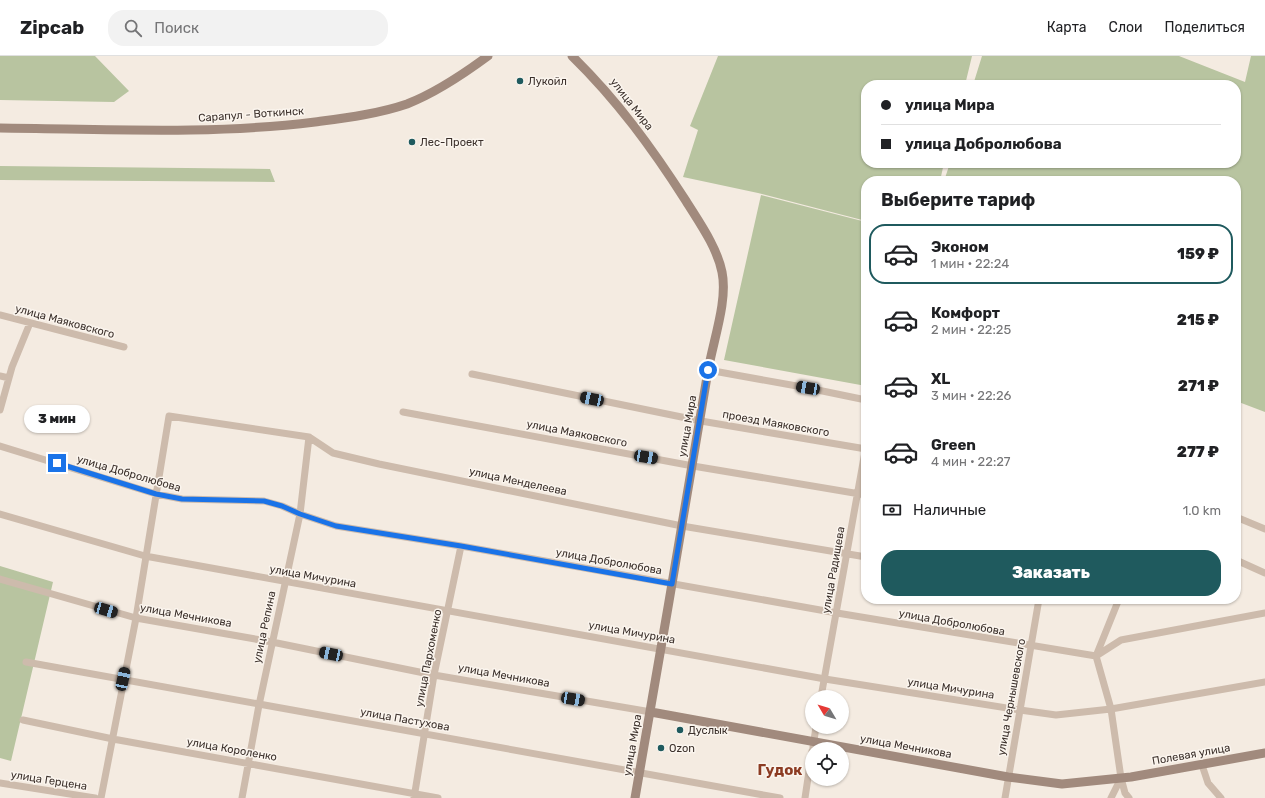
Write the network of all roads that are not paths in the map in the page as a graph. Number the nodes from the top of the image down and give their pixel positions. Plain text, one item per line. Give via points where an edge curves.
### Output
1 (488, 56) edge
2 (572, 56) edge
3 (0, 128) edge
4 (0, 315) edge
5 (30, 322) junction
6 (124, 347) dead end
7 (708, 370) junction
8 (472, 374) dead end
9 (0, 376) edge
10 (9, 378) junction
11 (861, 399) edge
12 (0, 410) edge
13 (403, 412) dead end
14 (701, 421) junction
15 (309, 437) junction
16 (0, 446) edge
17 (861, 447) edge
18 (693, 466) junction
19 (861, 473) edge
20 (857, 493) junction
21 (156, 494) junction
22 (861, 494) edge
23 (0, 514) edge
24 (300, 514) junction
25 (1241, 519) edge
26 (682, 526) junction
27 (1265, 529) edge
28 (461, 546) junction
29 (847, 554) junction
30 (146, 556) junction
31 (861, 556) edge
32 (1241, 562) edge
33 (1265, 573) edge
34 (0, 579) edge
35 (285, 582) junction
36 (672, 584) junction
37 (1038, 604) edge
38 (1117, 604) edge
39 (448, 611) junction
40 (837, 613) junction
41 (1265, 613) edge
42 (136, 618) junction
43 (272, 642) junction
44 (1031, 646) junction
45 (661, 648) junction
46 (1096, 656) junction
47 (26, 662) dead end
48 (434, 675) junction
49 (824, 678) junction
50 (123, 679) junction
51 (1265, 682) edge
52 (822, 690) edge
53 (259, 705) junction
54 (1111, 709) junction
55 (1020, 710) junction
56 (651, 712) junction
57 (23, 720) dead end
58 (425, 734) junction
59 (112, 739) junction
60 (805, 746) edge
61 (849, 753) edge
62 (1265, 753) edge
63 (248, 762) junction
64 (1202, 765) junction
65 (640, 773) junction
66 (1008, 777) junction
67 (1121, 778) junction
68 (0, 783) edge
69 (807, 786) edge
70 (414, 796) edge
71 (95, 798) edge
72 (101, 798) edge
73 (242, 798) edge
74 (438, 798) edge
75 (635, 798) edge
76 (780, 798) edge
77 (805, 798) edge
78 (1005, 798) edge
79 (1111, 798) edge
80 (1129, 798) edge
81 (1221, 798) edge

1 - 3 main road, Сарапул - Воткинск via 463,74 407,104 352,117 277,126 200,130
2 - 7 main road, улица Мира via 601,84 632,122 701,224 714,250 722,272 723,298
4 - 5 street, улица Маяковского
5 - 6 street, улица Маяковского
5 - 10 street
7 - 11 street
7 - 14 main road, улица Мира
8 - 14 street, проезд Маяковского
9 - 10 street
10 - 12 street
13 - 18 street, улица Маяковского
14 - 17 street, проезд Маяковского
14 - 18 main road, улица Мира
15 - 21 street, улица Менделеева via 169,416
15 - 24 street, улица Репина
15 - 26 street, улица Менделеева via 333,453
16 - 21 street, улица Добролюбова
18 - 20 street, улица Маяковского
18 - 26 main road, улица Мира
19 - 20 street, улица Радищева
20 - 22 street, улица Маяковского
20 - 29 street, улица Радищева
21 - 24 street, улица Добролюбова via 182,499 264,501
21 - 30 street
23 - 30 street, улица Мичурина
24 - 28 street, улица Добролюбова via 336,526
24 - 35 street, улица Репина
25 - 27 street
26 - 29 street, улица Менделеева
26 - 36 main road, улица Мира
28 - 36 street, улица Добролюбова
28 - 39 street, улица Пархоменко
29 - 31 street, улица Менделеева
29 - 40 street, улица Радищева
30 - 35 street, улица Мичурина
30 - 42 street
32 - 33 street
34 - 42 street, улица Мечникова
35 - 39 street, улица Мичурина
35 - 43 street, улица Репина
36 - 40 street, улица Добролюбова
36 - 45 main road, улица Мира
37 - 44 street, улица Чернышевского
38 - 46 street
39 - 45 street, улица Мичурина
39 - 48 street, улица Пархоменко
40 - 44 street, улица Добролюбова
40 - 49 street, улица Радищева
41 - 46 street via 1121,640
42 - 43 street, улица Мечникова
42 - 50 street
43 - 48 street, улица Мечникова
43 - 53 street, улица Репина
44 - 46 street, улица Добролюбова
44 - 55 street, улица Чернышевского
45 - 49 street, улица Мичурина
45 - 56 main road, улица Мира
46 - 54 street
47 - 50 street, улица Пастухова
48 - 56 street, улица Мечникова
48 - 58 street, улица Пархоменко
49 - 52 street, улица Радищева
49 - 55 street, улица Мичурина
50 - 53 street, улица Пастухова
50 - 59 street
51 - 54 street, улица Мичурина
53 - 58 street, улица Пастухова
53 - 63 street, улица Репина
54 - 55 street, улица Мичурина via 1056,715
54 - 67 street
55 - 66 street, улица Чернышевского
56 - 60 main road, улица Мечникова
56 - 65 main road, улица Мира
57 - 59 street, улица Короленко
58 - 65 street, улица Пастухова
58 - 70 street, улица Пархоменко
59 - 63 street, улица Короленко
59 - 72 street
61 - 66 main road, улица Мечникова
62 - 64 main road, Полевая улица
63 - 70 street, улица Короленко
63 - 73 street, улица Репина
64 - 67 main road, Полевая улица
64 - 81 street via 1208,783
65 - 75 main road, улица Мира
65 - 76 street, улица Пастухова
66 - 67 main road, Полевая улица via 1062,784
66 - 78 street, улица Чернышевского
67 - 79 street
67 - 80 street
68 - 71 street, улица Герцена
69 - 77 street
70 - 74 street, улица Короленко

